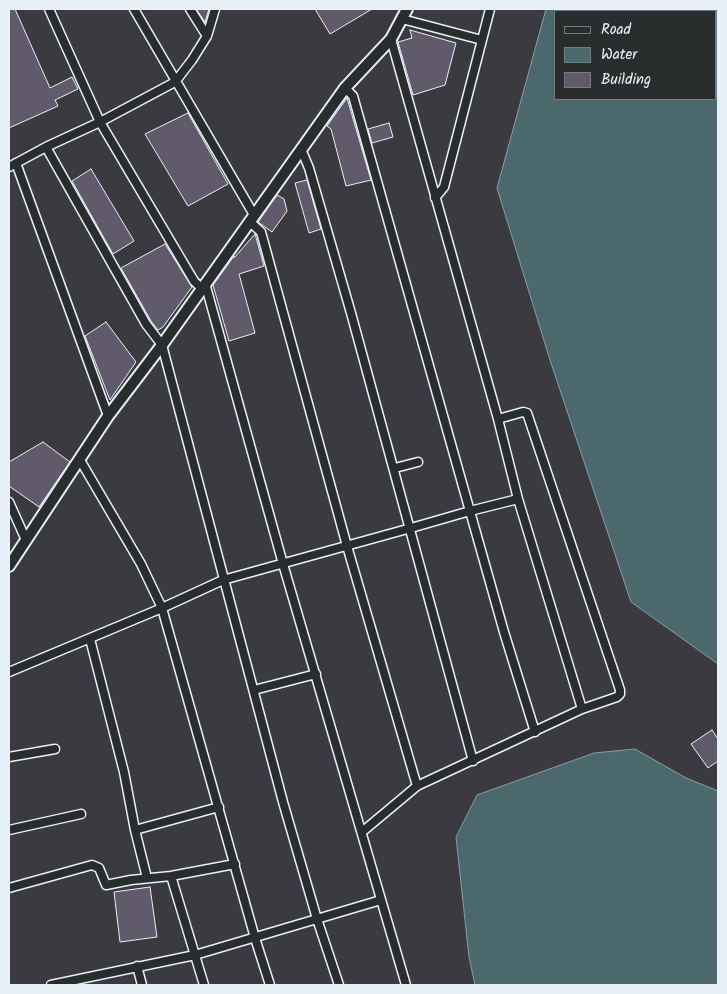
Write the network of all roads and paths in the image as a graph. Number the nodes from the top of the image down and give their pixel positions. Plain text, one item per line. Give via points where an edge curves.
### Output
1 (49, 9) edge
2 (134, 9) edge
3 (190, 9) edge
4 (216, 9) edge
5 (407, 9) edge
6 (490, 9) edge
7 (402, 19) junction
8 (207, 36) junction
9 (391, 39) junction
10 (482, 40) junction
11 (175, 82) junction
12 (346, 88) junction
13 (100, 122) junction
14 (46, 147) junction
15 (301, 150) junction
16 (12, 165) edge
17 (435, 198) junction
18 (252, 218) junction
19 (203, 286) junction
20 (162, 345) junction
21 (108, 416) junction
22 (498, 419) junction
23 (80, 460) junction
24 (418, 462) dead end
25 (395, 468) junction
26 (518, 499) junction
27 (9, 502) edge
28 (470, 510) junction
29 (411, 528) junction
30 (26, 540) junction
31 (347, 546) junction
32 (283, 564) junction
33 (9, 566) edge
34 (223, 580) junction
35 (162, 608) junction
36 (90, 639) junction
37 (9, 672) edge
38 (316, 674) junction
39 (254, 690) junction
40 (582, 709) junction
41 (535, 732) junction
42 (55, 749) dead end
43 (9, 757) edge
44 (474, 760) junction
45 (417, 786) junction
46 (219, 807) junction
47 (81, 814) dead end
48 (9, 830) edge
49 (135, 830) junction
50 (362, 832) junction
51 (235, 864) junction
52 (171, 876) junction
53 (147, 878) junction
54 (9, 888) edge
55 (381, 900) junction
56 (317, 919) junction
57 (255, 938) junction
58 (194, 955) junction
59 (137, 966) junction
60 (52, 985) edge
61 (142, 985) edge
62 (204, 985) edge
63 (270, 985) edge
64 (338, 985) edge
65 (406, 985) edge

1 - 13 street
2 - 11 street
3 - 8 street
4 - 8 street
5 - 7 street
6 - 10 street
7 - 9 street
7 - 10 street
8 - 11 street
9 - 12 street
9 - 17 street
10 - 17 street via 444,187
11 - 13 street
11 - 18 street
12 - 15 street
12 - 28 street via 353,96
13 - 14 street
13 - 19 street via 194,281
14 - 16 street
14 - 20 street via 146,324
15 - 18 street
15 - 25 street via 309,168
16 - 21 street
17 - 22 street
18 - 19 street
18 - 31 street via 260,232
19 - 20 street
19 - 32 street
20 - 21 street
20 - 34 street
21 - 23 street
22 - 26 street
22 - 40 street via 527,413 620,690 617,697
23 - 30 street
23 - 35 street via 141,564
24 - 25 street
25 - 29 street
26 - 28 street
26 - 40 street
27 - 30 street
28 - 29 street
28 - 41 street
29 - 31 street
29 - 44 street
30 - 33 street
31 - 32 street
31 - 45 street
32 - 34 street
32 - 38 street
34 - 35 street
34 - 39 street
35 - 36 street
35 - 46 street
36 - 37 street
36 - 49 street via 124,772
38 - 39 street
38 - 50 street
39 - 56 street
40 - 41 street
41 - 44 street
42 - 43 street
44 - 45 street
45 - 50 street
46 - 49 street
46 - 51 street
47 - 48 street
49 - 53 street
50 - 55 street
51 - 52 street
51 - 57 street
52 - 53 street
52 - 58 street
53 - 54 street via 106,885 99,868 92,865
55 - 56 street
55 - 65 street
56 - 57 street
56 - 64 street
57 - 58 street
57 - 63 street
58 - 59 street
58 - 62 street
59 - 60 street
59 - 61 street

